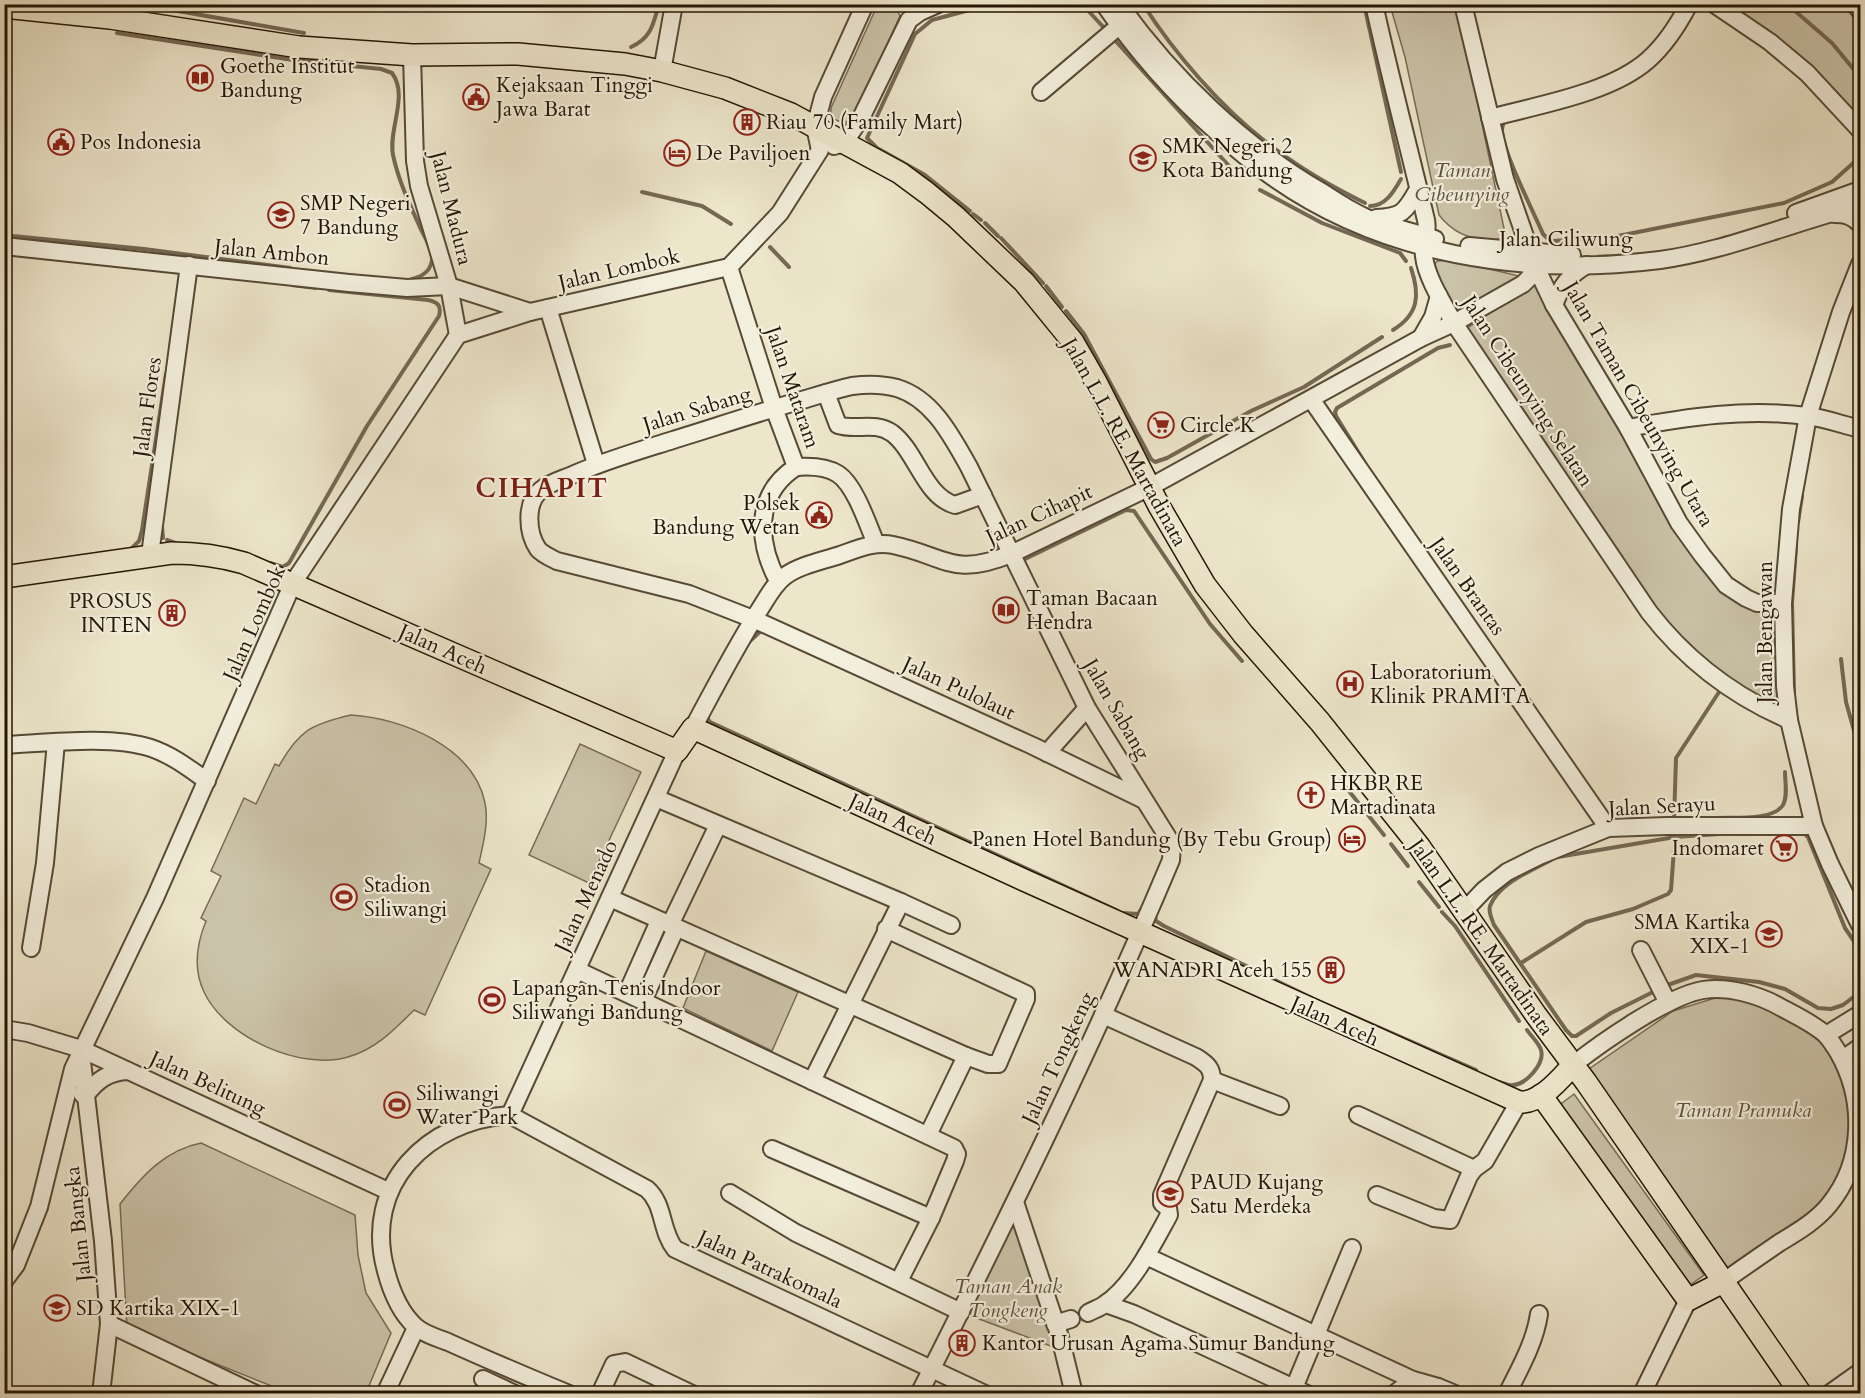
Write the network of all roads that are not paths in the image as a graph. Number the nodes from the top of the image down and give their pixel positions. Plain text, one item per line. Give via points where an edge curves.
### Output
1 (674, 4) edge
2 (865, 4) edge
3 (938, 4) edge
4 (1104, 4) edge
5 (1119, 4) edge
6 (1374, 4) edge
7 (1463, 4) edge
8 (1689, 4) edge
9 (1714, 4) edge
10 (1855, 4) edge
11 (4, 7) edge
12 (1860, 11) edge
13 (906, 12) edge
14 (1119, 26) junction
15 (412, 55) junction
16 (662, 71) junction
17 (1041, 92) dead end
18 (1192, 99) junction
19 (1490, 118) junction
20 (815, 127) junction
21 (1860, 130) edge
22 (844, 143) junction
23 (820, 150) junction
24 (1417, 190) junction
25 (1860, 190) edge
26 (1860, 204) edge
27 (1833, 213) junction
28 (1369, 219) junction
29 (1860, 224) edge
30 (1523, 230) junction
31 (1425, 242) junction
32 (1724, 242) junction
33 (4, 246) edge
34 (1568, 255) junction
35 (1533, 258) junction
36 (1860, 264) edge
37 (189, 265) junction
38 (1588, 265) junction
39 (729, 267) junction
40 (449, 286) junction
41 (1439, 296) junction
42 (1554, 305) junction
43 (548, 308) junction
44 (530, 312) junction
45 (1454, 323) junction
46 (458, 335) junction
47 (1422, 338) junction
48 (826, 393) junction
49 (1311, 399) junction
50 (774, 408) junction
51 (1808, 416) junction
52 (1628, 428) junction
53 (1860, 429) edge
54 (597, 464) junction
55 (796, 467) junction
56 (1150, 487) junction
57 (983, 495) junction
58 (876, 544) junction
59 (1011, 554) junction
60 (150, 555) junction
61 (4, 577) edge
62 (778, 581) junction
63 (293, 583) junction
64 (1783, 603) junction
65 (753, 619) junction
66 (1087, 708) junction
67 (1789, 720) junction
68 (693, 728) junction
69 (56, 742) junction
70 (4, 745) edge
71 (677, 751) junction
72 (1047, 753) junction
73 (207, 781) junction
74 (656, 798) junction
75 (1144, 800) junction
76 (718, 825) junction
77 (1814, 826) junction
78 (1608, 828) junction
79 (610, 898) junction
80 (901, 902) junction
81 (1465, 910) junction
82 (668, 925) junction
83 (951, 925) dead end
84 (1860, 925) edge
85 (886, 929) junction
86 (1141, 932) junction
87 (31, 948) dead end
88 (1641, 950) dead end
89 (577, 970) junction
90 (627, 993) junction
91 (1663, 993) junction
92 (643, 1001) junction
93 (849, 1005) junction
94 (1860, 1014) edge
95 (1103, 1015) junction
96 (4, 1029) edge
97 (1826, 1035) junction
98 (1860, 1047) edge
99 (81, 1049) junction
100 (966, 1056) junction
101 (1843, 1059) junction
102 (1573, 1065) junction
103 (128, 1071) junction
104 (1212, 1080) junction
105 (812, 1081) junction
106 (1541, 1095) junction
107 (85, 1096) junction
108 (65, 1098) junction
109 (1519, 1102) junction
110 (1280, 1106) dead end
111 (510, 1115) junction
112 (1358, 1116) dead end
113 (928, 1135) junction
114 (772, 1149) dead end
115 (1474, 1169) junction
116 (388, 1191) junction
117 (729, 1193) dead end
118 (1377, 1195) dead end
119 (1015, 1202) junction
120 (931, 1218) junction
121 (1352, 1248) dead end
122 (1146, 1256) junction
123 (4, 1281) edge
124 (899, 1281) junction
125 (1723, 1282) junction
126 (1688, 1300) junction
127 (1106, 1304) junction
128 (961, 1312) junction
129 (1088, 1313) dead end
130 (1539, 1314) dead end
131 (109, 1324) junction
132 (416, 1328) junction
133 (1316, 1335) junction
134 (491, 1362) junction
135 (932, 1369) junction
136 (1860, 1372) edge
137 (1413, 1380) junction
138 (480, 1387) edge
139 (1300, 1390) edge
140 (1436, 1390) edge
141 (101, 1394) edge
142 (256, 1394) edge
143 (385, 1394) edge
144 (515, 1394) edge
145 (569, 1394) edge
146 (600, 1394) edge
147 (692, 1394) edge
148 (919, 1394) edge
149 (985, 1394) edge
150 (1074, 1394) edge
151 (1394, 1394) edge
152 (1455, 1394) edge
153 (1507, 1394) edge
154 (1642, 1394) edge
155 (1801, 1394) edge
156 (1829, 1394) edge

1 - 16 street
2 - 20 street via 823,97
3 - 13 street via 920,12
4 - 14 street, Jalan Ciliwung
5 - 18 street, Jalan Ciliwung
6 - 24 street, Jalan Cibeunying Selatan
7 - 19 street, Jalan Taman Cibeunying Utara
8 - 19 street via 1664,44 1624,77
9 - 21 street via 1807,73
10 - 12 street
11 - 15 main road, Jalan L.L. RE. Martadinata via 110,18 299,47
13 - 22 street via 861,118
14 - 17 street
14 - 18 street, Jalan Ciliwung via 1145,59
15 - 16 main road, Jalan L.L. RE. Martadinata via 518,54
15 - 40 street, Jalan Madura via 419,186
16 - 20 main road, Jalan L.L. RE. Martadinata via 728,89
18 - 28 street, Jalan Ciliwung via 1298,178
18 - 31 street, Jalan Ciliwung via 1253,163 1291,189 1367,230
19 - 30 street, Jalan Taman Cibeunying Utara
20 - 22 main road, Jalan L.L. RE. Martadinata
20 - 23 street
22 - 23 street
22 - 56 main road, Jalan L.L. RE. Martadinata via 900,173 927,193 1024,282 1073,342
23 - 39 street via 780,213
24 - 28 street via 1399,215
24 - 31 street, Jalan Cibeunying Selatan via 1426,220
25 - 32 street, Jalan Ciliwung
26 - 27 street, Jalan Ciliwung
27 - 29 street via 1854,218
27 - 32 street, Jalan Ciliwung
28 - 31 street, Jalan Ciliwung
30 - 34 street via 1542,246
30 - 35 street, Jalan Taman Cibeunying Utara
31 - 35 street, Jalan Ciliwung
31 - 41 street, Jalan Cibeunying Selatan via 1425,262
32 - 34 street, Jalan Ciliwung via 1633,253
32 - 38 street, Jalan Ciliwung via 1662,260
33 - 37 street, Jalan Ambon
34 - 35 street, Jalan Ciliwung
35 - 38 street, Jalan Ciliwung
35 - 42 street, Jalan Taman Cibeunying Utara
35 - 45 street, Jalan Cihapit via 1529,278 1523,284
36 - 51 street, Jalan Bengawan
37 - 40 street, Jalan Ambon via 395,287
37 - 60 street, Jalan Flores
38 - 42 street via 1570,276
39 - 43 street, Jalan Lombok
39 - 50 street, Jalan Mataram
40 - 44 street, Jalan Ambon
40 - 46 street, Jalan Madura
41 - 45 street, Jalan Cibeunying Selatan
41 - 47 street
42 - 52 street, Jalan Taman Cibeunying Utara
43 - 44 street, Jalan Lombok
43 - 54 street
44 - 46 street, Jalan Lombok
45 - 47 street, Jalan Cihapit
45 - 67 street, Jalan Cibeunying Selatan via 1669,638 1718,681
46 - 63 street, Jalan Lombok
47 - 49 street, Jalan Cihapit
48 - 50 street, Jalan Sabang
48 - 57 street, Jalan Sabang via 869,384 900,389 918,399 947,429
48 - 57 street via 838,425 862,425 891,433 943,500 955,505
49 - 56 street, Jalan Cihapit
49 - 78 street, Jalan Brantas
50 - 54 street, Jalan Sabang
50 - 55 street, Jalan Mataram
51 - 52 street via 1717,414
51 - 53 street
51 - 64 street, Jalan Bengawan via 1791,509
52 - 64 street, Jalan Taman Cibeunying Utara via 1680,523 1726,585 1757,603
54 - 65 street, Jalan Sabang via 548,485 533,499 530,530 539,550 557,561 689,594
55 - 58 street via 810,466 839,475 854,494
55 - 62 street, Jalan Mataram via 785,474 773,492 763,524 764,549
56 - 59 street, Jalan Cihapit
56 - 81 main road, Jalan L.L. RE. Martadinata via 1198,574 1221,606 1404,825
57 - 59 street, Jalan Sabang
58 - 59 street, Jalan Cihapit via 892,544 954,565 989,563
58 - 62 street, Jalan Cihapit via 800,568
59 - 66 street, Jalan Sabang
60 - 61 main road, Jalan Aceh
60 - 63 main road, Jalan Aceh via 198,553 225,557
62 - 65 street, Jalan Cihapit
63 - 71 main road, Jalan Aceh
63 - 73 street, Jalan Lombok
64 - 67 street, Jalan Bengawan
65 - 68 street, Jalan Cihapit
65 - 72 street, Jalan Pulolaut
66 - 72 street
66 - 75 street, Jalan Sabang
67 - 77 street, Jalan Bengawan
68 - 71 main road
68 - 86 main road, Jalan Aceh
69 - 70 street
69 - 73 street via 127,743 152,748
69 - 87 street via 45,863
71 - 74 street, Jalan Menado
72 - 75 street, Jalan Pulolaut
73 - 99 street, Jalan Lombok
74 - 76 street
74 - 79 street, Jalan Menado
75 - 86 street, Jalan Sabang via 1172,844 1173,852
76 - 80 street
76 - 82 street
77 - 78 street, Jalan Serayu
77 - 84 street, Jalan Bengawan
78 - 81 street, Jalan Serayu via 1507,872
79 - 82 street
79 - 89 street, Jalan Menado
80 - 83 street
80 - 85 street
81 - 102 main road, Jalan L.L. RE. Martadinata
82 - 90 street
82 - 92 street
82 - 93 street
85 - 93 street
85 - 100 street via 1026,994 998,1064
86 - 95 street, Jalan Tongkeng
86 - 109 main road, Jalan Aceh
88 - 91 street
89 - 90 street
89 - 111 street, Jalan Menado
90 - 92 street
91 - 97 street via 1747,993 1775,1004
91 - 102 street
92 - 105 street
93 - 100 street
93 - 105 street
94 - 97 street
95 - 104 street via 1208,1064
95 - 119 street, Jalan Tongkeng
96 - 99 street, Jalan Belitung
97 - 101 street
98 - 101 street
99 - 103 street, Jalan Belitung
99 - 107 street, Jalan Bangka
99 - 108 street, Jalan Lombok
100 - 113 street
101 - 125 street via 1858,1097 1860,1123 1855,1161 1844,1184 1812,1222
102 - 106 main road
102 - 125 main road, Jalan L.L. RE. Martadinata
103 - 107 street via 101,1078
103 - 116 street, Jalan Belitung
104 - 110 street
104 - 122 street via 1162,1196 1169,1215
105 - 113 street
106 - 109 main road via 1529,1102
106 - 126 main road
107 - 108 street via 74,1092
107 - 131 street, Jalan Bangka
108 - 123 street, Jalan Lombok via 32,1230
109 - 115 street via 1485,1161
111 - 116 street via 470,1121 450,1130 407,1164
111 - 135 street, Jalan Patrakomala via 647,1189 657,1200 665,1231 675,1249
112 - 115 street
113 - 120 street via 954,1148 957,1154
114 - 120 street
115 - 118 street via 1450,1220 1434,1218
116 - 132 street via 381,1227 384,1263 395,1298
117 - 124 street via 796,1233
119 - 128 street, Jalan Tongkeng
119 - 150 street via 1063,1321
120 - 124 street
121 - 133 street
122 - 127 street
122 - 133 street
124 - 128 street
125 - 126 main road
125 - 155 main road, Jalan L.L. RE. Martadinata
126 - 154 street
127 - 129 street
127 - 139 street
128 - 135 street, Jalan Tongkeng
130 - 153 street via 1527,1353
131 - 141 street, Jalan Bangka
131 - 142 street
132 - 134 street
132 - 143 street
133 - 137 street
133 - 139 street
134 - 138 street
134 - 145 street
135 - 148 street, Jalan Tongkeng
135 - 149 street, Jalan Patrakomala
136 - 156 street
137 - 140 street
137 - 151 street
138 - 144 street
140 - 152 street
146 - 147 street via 615,1364 625,1362

